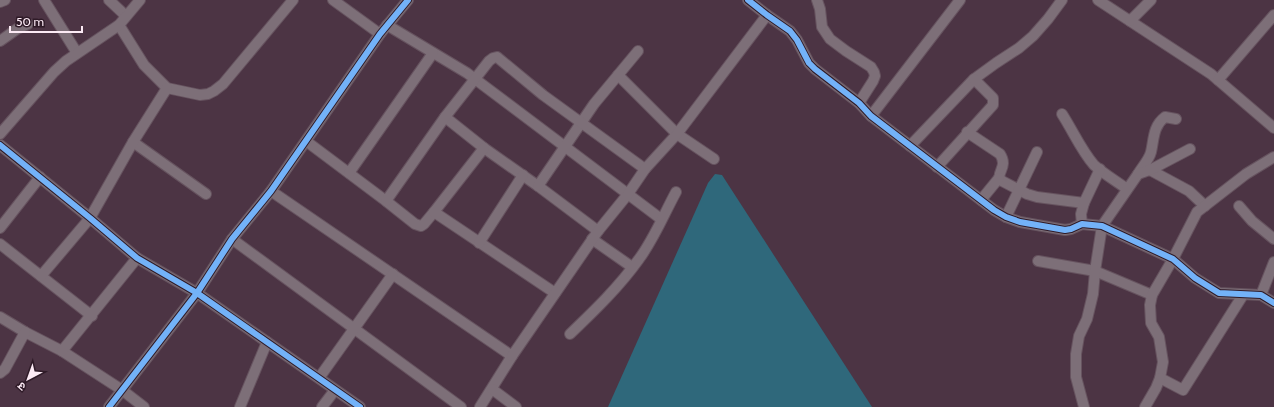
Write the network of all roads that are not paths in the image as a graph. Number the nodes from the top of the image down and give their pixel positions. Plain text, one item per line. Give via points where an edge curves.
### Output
1 (5, 0) edge
2 (44, 0) edge
3 (109, 0) edge
4 (140, 0) edge
5 (293, 0) edge
6 (332, 0) edge
7 (408, 0) edge
8 (748, 0) edge
9 (817, 0) edge
10 (960, 0) edge
11 (1062, 0) edge
12 (1098, 0) edge
13 (1151, 0) edge
14 (0, 2) edge
15 (766, 15) junction
16 (1274, 15) edge
17 (126, 16) junction
18 (1130, 21) junction
19 (28, 24) dead end
20 (119, 25) junction
21 (387, 25) junction
22 (380, 34) junction
23 (0, 41) edge
24 (638, 51) dead end
25 (433, 53) junction
26 (77, 54) junction
27 (618, 75) junction
28 (974, 79) junction
29 (475, 80) junction
30 (1218, 80) junction
31 (167, 88) junction
32 (859, 103) junction
33 (1062, 114) dead end
34 (871, 116) junction
35 (445, 117) junction
36 (1176, 119) dead end
37 (581, 123) junction
38 (1274, 128) edge
39 (968, 132) junction
40 (0, 134) edge
41 (677, 134) junction
42 (306, 141) junction
43 (133, 142) junction
44 (0, 145) edge
45 (910, 146) junction
46 (566, 147) junction
47 (484, 148) junction
48 (1190, 149) dead end
49 (1037, 152) dead end
50 (1274, 157) edge
51 (714, 159) dead end
52 (937, 166) junction
53 (645, 169) junction
54 (1100, 169) junction
55 (1150, 170) junction
56 (349, 173) junction
57 (1138, 174) junction
58 (523, 175) junction
59 (40, 177) junction
60 (999, 178) junction
61 (538, 186) junction
62 (1127, 189) junction
63 (1019, 190) junction
64 (271, 191) junction
65 (676, 192) dead end
66 (206, 194) dead end
67 (628, 194) junction
68 (981, 200) junction
69 (386, 201) junction
70 (1084, 203) junction
71 (1205, 206) junction
72 (1239, 206) dead end
73 (434, 212) junction
74 (1006, 217) junction
75 (90, 218) junction
76 (662, 219) junction
77 (1082, 224) junction
78 (1102, 226) junction
79 (0, 228) edge
80 (595, 235) junction
81 (232, 239) junction
82 (1274, 240) edge
83 (479, 243) junction
84 (0, 244) edge
85 (137, 258) junction
86 (1173, 259) junction
87 (1038, 261) dead end
88 (1274, 262) edge
89 (632, 267) junction
90 (1095, 272) junction
91 (393, 274) junction
92 (41, 276) junction
93 (197, 293) junction
94 (555, 293) junction
95 (1152, 295) junction
96 (1243, 295) junction
97 (1261, 295) junction
98 (1274, 303) edge
99 (92, 316) junction
100 (0, 317) edge
101 (354, 329) junction
102 (25, 332) junction
103 (570, 334) dead end
104 (266, 342) junction
105 (62, 351) junction
106 (512, 356) junction
107 (0, 373) edge
108 (319, 378) junction
109 (1160, 378) junction
110 (122, 390) junction
111 (335, 390) junction
112 (492, 390) junction
113 (241, 406) edge
114 (109, 407) edge
115 (144, 407) edge
116 (322, 407) edge
117 (360, 407) edge
118 (461, 407) edge
119 (480, 407) edge
120 (516, 407) edge
121 (1084, 407) edge
122 (1145, 407) edge

1 - 14 street
2 - 26 street
3 - 17 street
4 - 17 street
5 - 31 street via 223,84 214,91 200,95
6 - 22 street
7 - 21 street
8 - 15 street
9 - 32 street via 822,27 830,39 871,67 874,72 873,81
10 - 34 street
11 - 28 street via 1033,36
12 - 18 street
13 - 18 street
15 - 32 street via 795,36 809,63
15 - 41 street
16 - 30 street
17 - 20 street
18 - 30 street
19 - 23 street
20 - 26 street
20 - 31 street via 144,64
21 - 22 street
21 - 25 street
22 - 42 street
24 - 27 street
25 - 29 street
25 - 56 street
26 - 40 street via 54,72
27 - 37 street
27 - 41 street
28 - 39 street via 994,101
28 - 45 street
29 - 35 street
29 - 37 street via 489,61 497,57
29 - 46 street
30 - 38 street
31 - 43 street
32 - 34 street
33 - 54 street via 1086,154
34 - 45 street
35 - 47 street
35 - 69 street
36 - 57 street via 1165,117 1158,124 1151,153
37 - 46 street
37 - 53 street
39 - 52 street
39 - 60 street via 1000,154 1004,164
41 - 51 street
41 - 53 street
42 - 56 street
42 - 64 street
43 - 66 street
43 - 75 street
44 - 59 street
45 - 52 street
46 - 61 street
46 - 67 street
47 - 58 street
47 - 73 street
48 - 55 street
49 - 63 street
50 - 71 street via 1246,174
52 - 68 street
53 - 67 street
54 - 62 street
54 - 70 street
55 - 57 street
55 - 71 street via 1189,191
56 - 69 street
57 - 62 street
58 - 61 street
58 - 83 street
59 - 75 street
59 - 79 street
60 - 63 street
60 - 68 street
61 - 80 street
62 - 78 street
63 - 70 street via 1037,197
63 - 74 street
64 - 81 street
64 - 91 street
65 - 76 street
67 - 76 street
67 - 80 street
68 - 74 street
69 - 73 street via 420,226
70 - 77 street
71 - 86 street via 1197,212
72 - 82 street
73 - 83 street
74 - 77 street via 1065,230
75 - 85 street
75 - 92 street
76 - 89 street via 640,259
77 - 78 street
78 - 86 street
78 - 90 street
80 - 89 street
80 - 94 street
81 - 93 street
81 - 101 street
83 - 94 street
84 - 92 street
85 - 93 street
85 - 99 street
86 - 95 street
86 - 96 street via 1220,293
87 - 90 street
88 - 97 street
89 - 103 street
90 - 95 street
90 - 121 street via 1094,294 1079,336 1076,354 1076,376
91 - 101 street
91 - 106 street
92 - 99 street
93 - 104 street
93 - 110 street
94 - 106 street
95 - 109 street via 1151,323 1159,337 1162,362
96 - 97 street
96 - 109 street via 1183,390
97 - 98 street
99 - 105 street
100 - 102 street
101 - 108 street
101 - 118 street
102 - 105 street
102 - 107 street via 5,369
104 - 108 street
104 - 113 street
105 - 110 street
106 - 112 street
108 - 111 street
109 - 122 street
110 - 114 street
110 - 115 street
111 - 116 street
111 - 117 street
112 - 119 street
112 - 120 street

